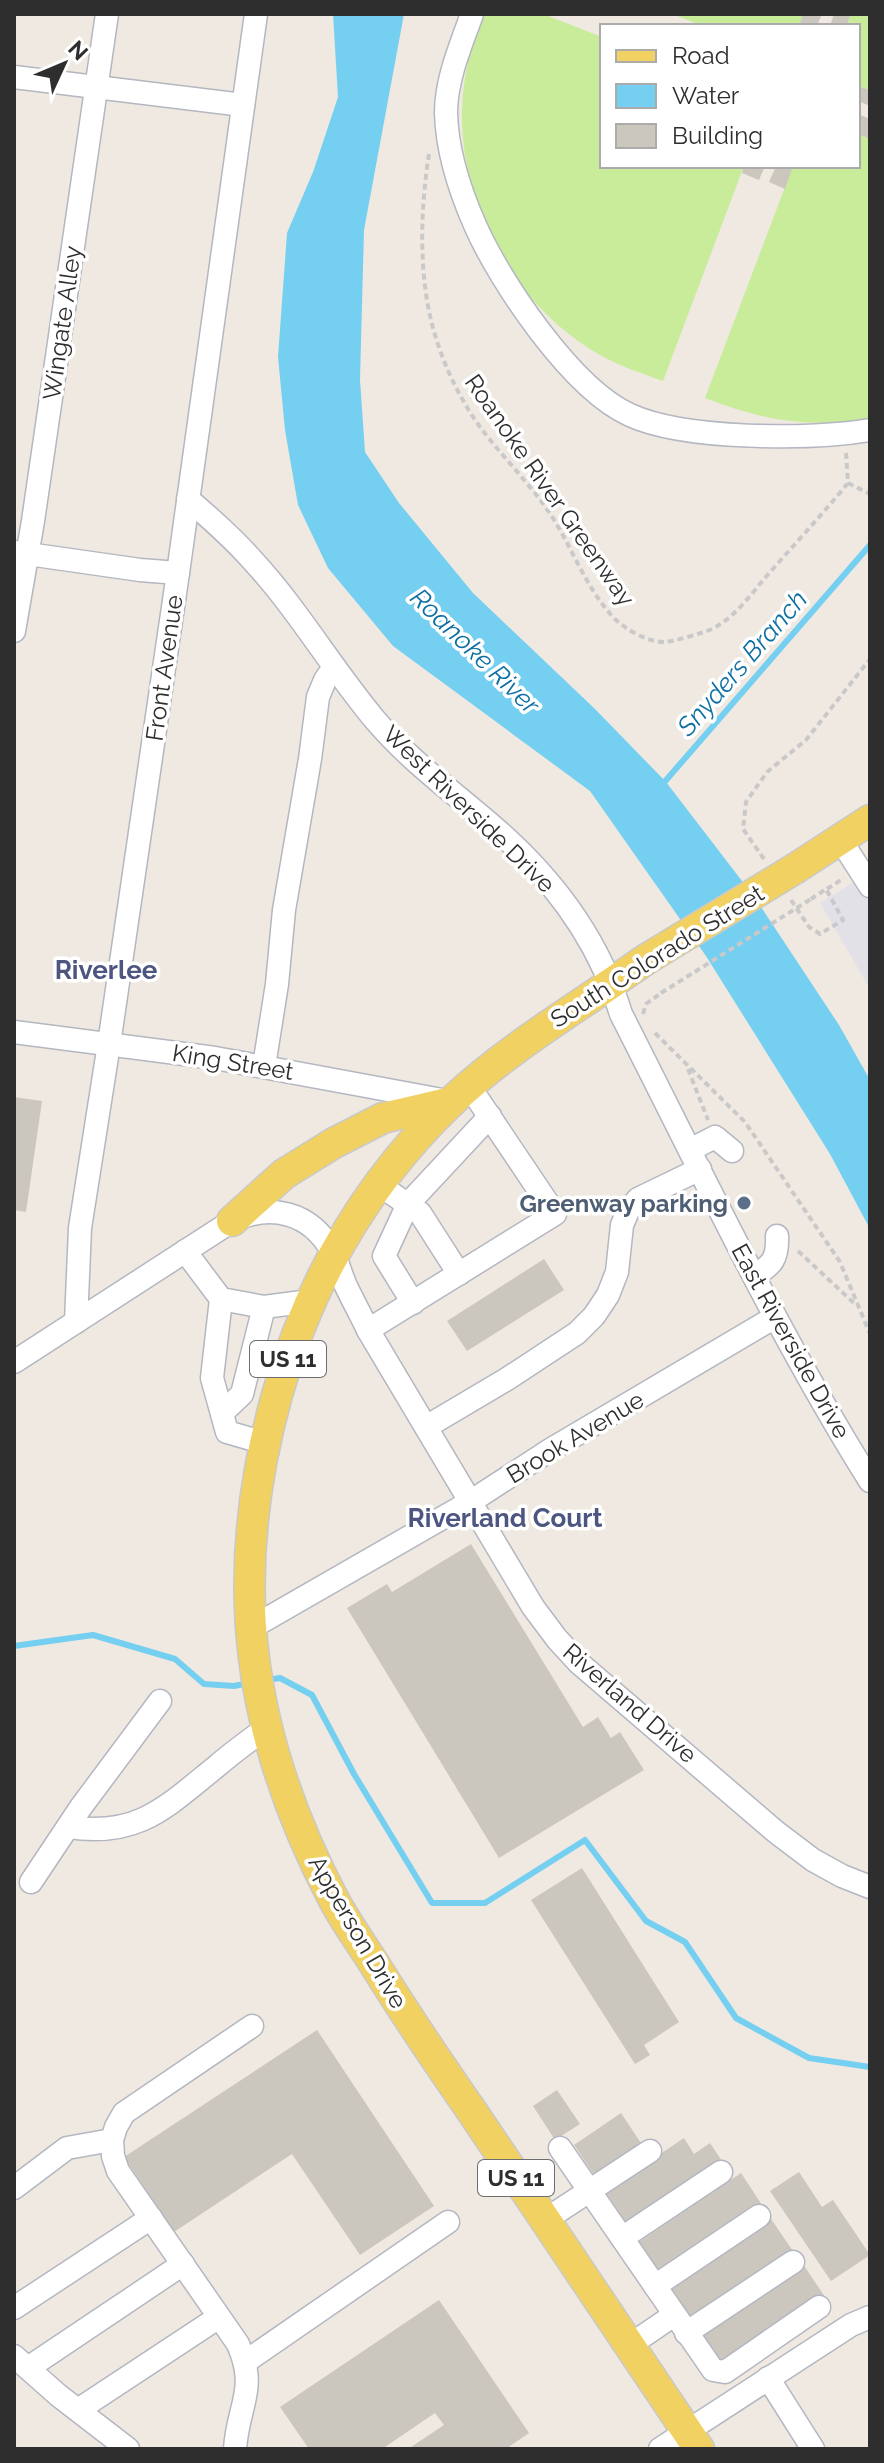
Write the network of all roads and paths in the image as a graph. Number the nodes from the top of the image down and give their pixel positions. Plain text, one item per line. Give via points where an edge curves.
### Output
1 (107, 14) edge
2 (256, 14) edge
3 (472, 14) edge
4 (14, 77) edge
5 (97, 86) junction
6 (243, 105) junction
7 (430, 149) dead end
8 (870, 430) edge
9 (845, 434) junction
10 (848, 483) junction
11 (870, 494) edge
12 (188, 499) junction
13 (21, 553) edge
14 (178, 573) junction
15 (14, 631) edge
16 (870, 659) edge
17 (334, 667) junction
18 (870, 820) edge
19 (840, 839) junction
20 (783, 874) junction
21 (870, 886) edge
22 (612, 983) junction
23 (642, 1020) dead end
24 (653, 1031) dead end
25 (14, 1032) edge
26 (109, 1044) junction
27 (686, 1064) junction
28 (264, 1066) junction
29 (460, 1094) junction
30 (490, 1116) junction
31 (723, 1144) joint
32 (695, 1160) junction
33 (378, 1184) junction
34 (408, 1204) junction
35 (232, 1221) junction
36 (777, 1242) joint
37 (185, 1251) junction
38 (333, 1253) junction
39 (459, 1274) junction
40 (754, 1276) junction
41 (221, 1299) junction
42 (310, 1301) junction
43 (413, 1303) junction
44 (264, 1307) junction
45 (859, 1307) junction
46 (775, 1317) junction
47 (76, 1322) junction
48 (368, 1330) junction
49 (870, 1334) edge
50 (14, 1362) edge
51 (222, 1413) junction
52 (426, 1427) junction
53 (265, 1443) junction
54 (870, 1481) edge
55 (470, 1502) junction
56 (251, 1628) junction
57 (160, 1701) dead end
58 (266, 1728) junction
59 (68, 1827) junction
60 (31, 1882) dead end
61 (870, 1887) edge
62 (252, 2026) dead end
63 (112, 2140) junction
64 (560, 2148) dead end
65 (650, 2151) dead end
66 (721, 2172) dead end
67 (14, 2188) edge
68 (590, 2191) junction
69 (759, 2216) dead end
70 (151, 2218) junction
71 (545, 2220) junction
72 (448, 2222) dead end
73 (622, 2238) junction
74 (793, 2262) dead end
75 (183, 2264) junction
76 (655, 2286) junction
77 (819, 2307) dead end
78 (14, 2308) edge
79 (219, 2317) junction
80 (870, 2317) edge
81 (680, 2324) junction
82 (630, 2345) junction
83 (21, 2362) edge
84 (245, 2362) junction
85 (768, 2378) junction
86 (78, 2410) junction
87 (693, 2439) edge
88 (128, 2449) edge
89 (235, 2449) edge
90 (660, 2449) edge
91 (813, 2449) edge

1 - 5 street, Wingate Alley
2 - 6 street, Front Avenue
3 - 9 street via 447,101 460,184 484,244 559,355 610,403 652,424 748,435
4 - 5 street
5 - 6 street
5 - 13 street, Wingate Alley
6 - 12 street, Front Avenue
7 - 10 path, Roanoke River Greenway via 424,292 444,362 481,428 551,514 618,621 634,633 666,642 712,629 743,605
8 - 9 street
9 - 10 path
10 - 11 path
12 - 14 street, Front Avenue
12 - 17 street, West Riverside Drive via 255,562
13 - 14 street
13 - 15 street, Wingate Alley
14 - 26 street, Front Avenue
16 - 20 path via 806,740 767,772 746,802 743,829
17 - 22 street, West Riverside Drive via 411,758 533,864 572,910
17 - 28 street via 318,697
18 - 19 main road, South Colorado Street / US 11
19 - 20 main road, South Colorado Street / US 11
19 - 21 street
20 - 22 main road, South Colorado Street / US 11, bridge
20 - 23 path, bridge via 809,927 820,934 843,920 826,889 811,899 661,993 646,1004
22 - 29 main road, South Colorado Street / US 11 via 537,1032
22 - 32 street, East Riverside Drive via 621,1014
24 - 27 path
25 - 26 street, King Street
26 - 28 street, King Street
26 - 47 street, Front Avenue via 80,1228
27 - 31 path
27 - 45 path via 745,1122 840,1262
28 - 29 street, King Street
29 - 30 street
29 - 33 main road, Apperson Drive / US 11
29 - 35 main road via 383,1118 334,1143 284,1174
30 - 34 street
30 - 39 street via 555,1214
31 - 32 street
32 - 40 street, East Riverside Drive
32 - 52 street via 628,1211 608,1295 577,1333
33 - 34 street
33 - 38 main road, Apperson Drive / US 11
34 - 39 street via 420,1213
34 - 43 street via 384,1256
35 - 37 street
35 - 38 street via 262,1211 293,1216 309,1225
36 - 40 street via 770,1266
36 - 45 path via 794,1247
37 - 41 street
37 - 47 street
38 - 42 main road, Apperson Drive / US 11
38 - 48 street, Riverland Drive
39 - 43 street
40 - 46 street, East Riverside Drive
41 - 44 street
41 - 51 street via 212,1378
42 - 44 street
42 - 53 main road, Apperson Drive / US 11
43 - 48 street
44 - 51 street via 242,1394
45 - 49 path
46 - 54 street, East Riverside Drive
46 - 55 street, Brook Avenue
47 - 50 street
48 - 52 street, Riverland Drive
51 - 53 street via 227,1432
52 - 55 street, Riverland Drive
53 - 56 main road, Apperson Drive / US 11 via 250,1546
55 - 56 street, Brook Avenue
55 - 61 street, Riverland Drive via 533,1607 579,1663 776,1832 813,1860
56 - 58 main road, Apperson Drive / US 11
57 - 59 street
58 - 59 street via 152,1816 128,1825
58 - 71 main road, Apperson Drive / US 11 via 301,1831 337,1905
59 - 60 street
62 - 63 street via 131,2107
63 - 67 street via 67,2148
63 - 70 street via 118,2171
64 - 68 street
65 - 68 street
66 - 73 street
68 - 71 street
68 - 73 street
69 - 76 street
70 - 75 street
70 - 78 street
71 - 82 main road, Apperson Drive / US 11
72 - 84 street
73 - 76 street
74 - 81 street
75 - 79 street
75 - 83 street
76 - 81 street
77 - 81 street via 725,2372 713,2370
79 - 84 street
79 - 86 street
80 - 85 street
81 - 82 street
82 - 87 main road, Apperson Drive / US 11
83 - 86 street
84 - 89 street via 247,2395
85 - 87 street
85 - 91 street
86 - 88 street
87 - 90 street

